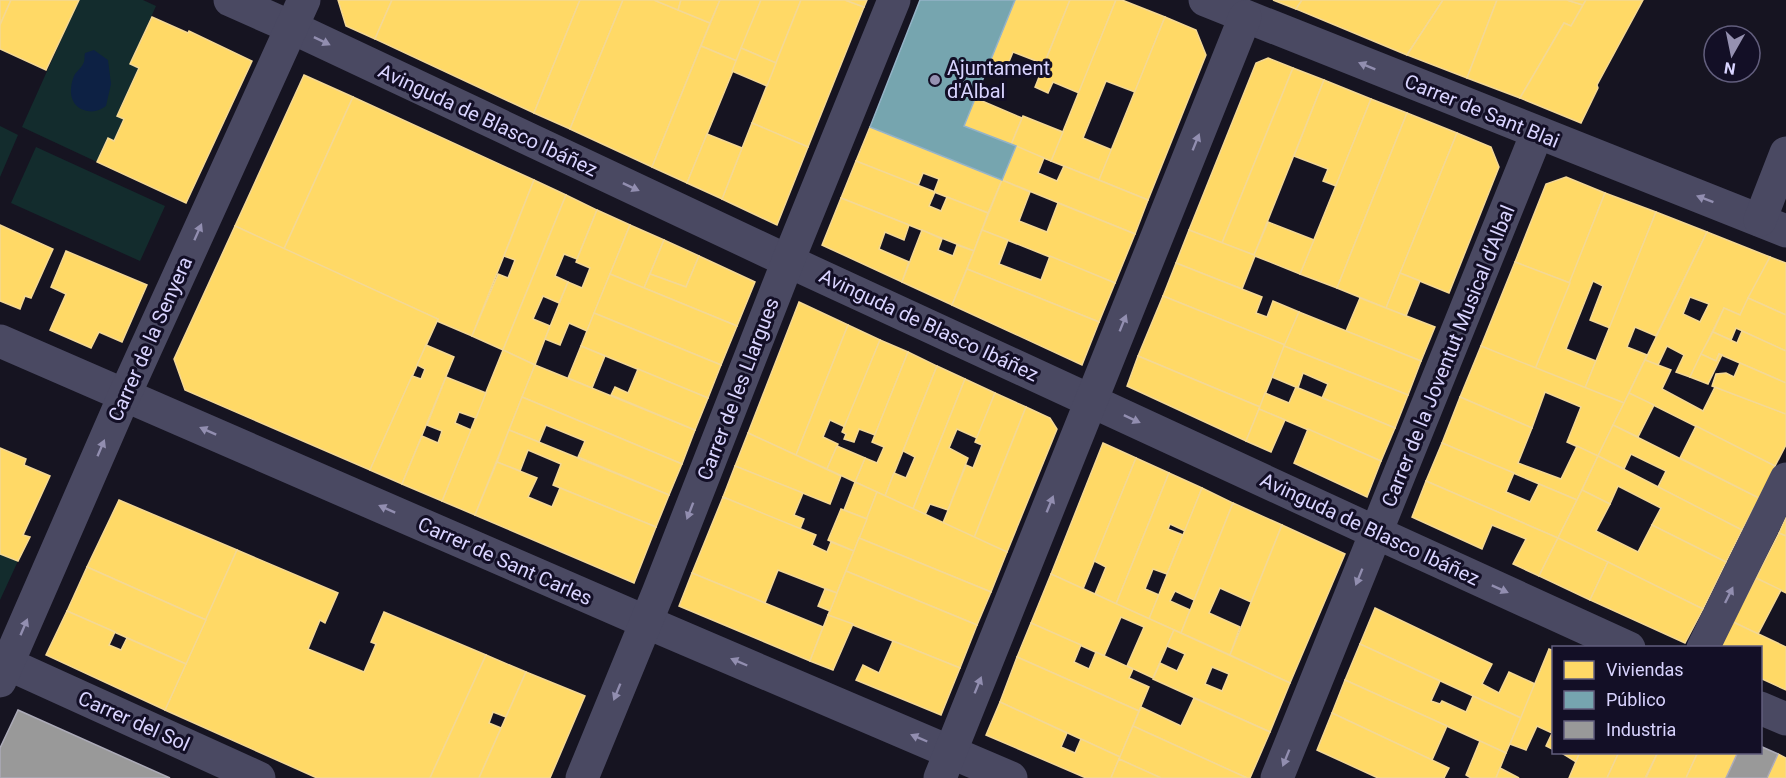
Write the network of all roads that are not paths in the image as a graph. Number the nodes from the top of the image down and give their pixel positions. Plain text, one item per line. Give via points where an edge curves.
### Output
1 (230, 0) edge
2 (894, 0) edge
3 (1205, 0) edge
4 (298, 13) edge
5 (1245, 17) junction
6 (1538, 133) junction
7 (1786, 153) edge
8 (1773, 225) edge
9 (788, 261) junction
10 (0, 341) edge
11 (125, 394) junction
12 (1092, 400) junction
13 (1786, 479) edge
14 (1377, 533) junction
15 (646, 622) junction
16 (1625, 646) edge
17 (1704, 646) edge
18 (4, 672) edge
19 (1762, 708) edge
20 (1786, 719) edge
21 (945, 765) edge
22 (259, 778) edge
23 (582, 778) edge
24 (1011, 778) edge
25 (1277, 778) edge

1 - 4 street, Avinguda de Blasco Ibáñez
2 - 9 street, Carrer de les Llargues
3 - 5 street, Carrer de Sant Blai
4 -> 9 street, Avinguda de Blasco Ibáñez
11 -> 4 street, Carrer de la Senyera
6 -> 5 street, Carrer de Sant Blai
12 -> 5 street
8 -> 6 street, Carrer de Sant Blai
6 - 14 street, Carrer de la Joventut Musical d'Albal
7 - 8 street
9 - 12 street, Avinguda de Blasco Ibáñez
9 -> 15 street, Carrer de les Llargues
10 - 11 street, Carrer de Sant Carles
15 -> 11 street, Carrer de Sant Carles
18 -> 11 street, Carrer de la Senyera
12 -> 14 street, Avinguda de Blasco Ibáñez
21 -> 12 street
17 -> 13 street
14 -> 16 street, Avinguda de Blasco Ibáñez
14 -> 25 street, Carrer de la Joventut Musical d'Albal
21 -> 15 street, Carrer de Sant Carles
15 -> 23 street, Carrer de les Llargues
18 - 22 street, Carrer del Sol
19 - 20 street
21 - 24 street, Carrer de Sant Carles

